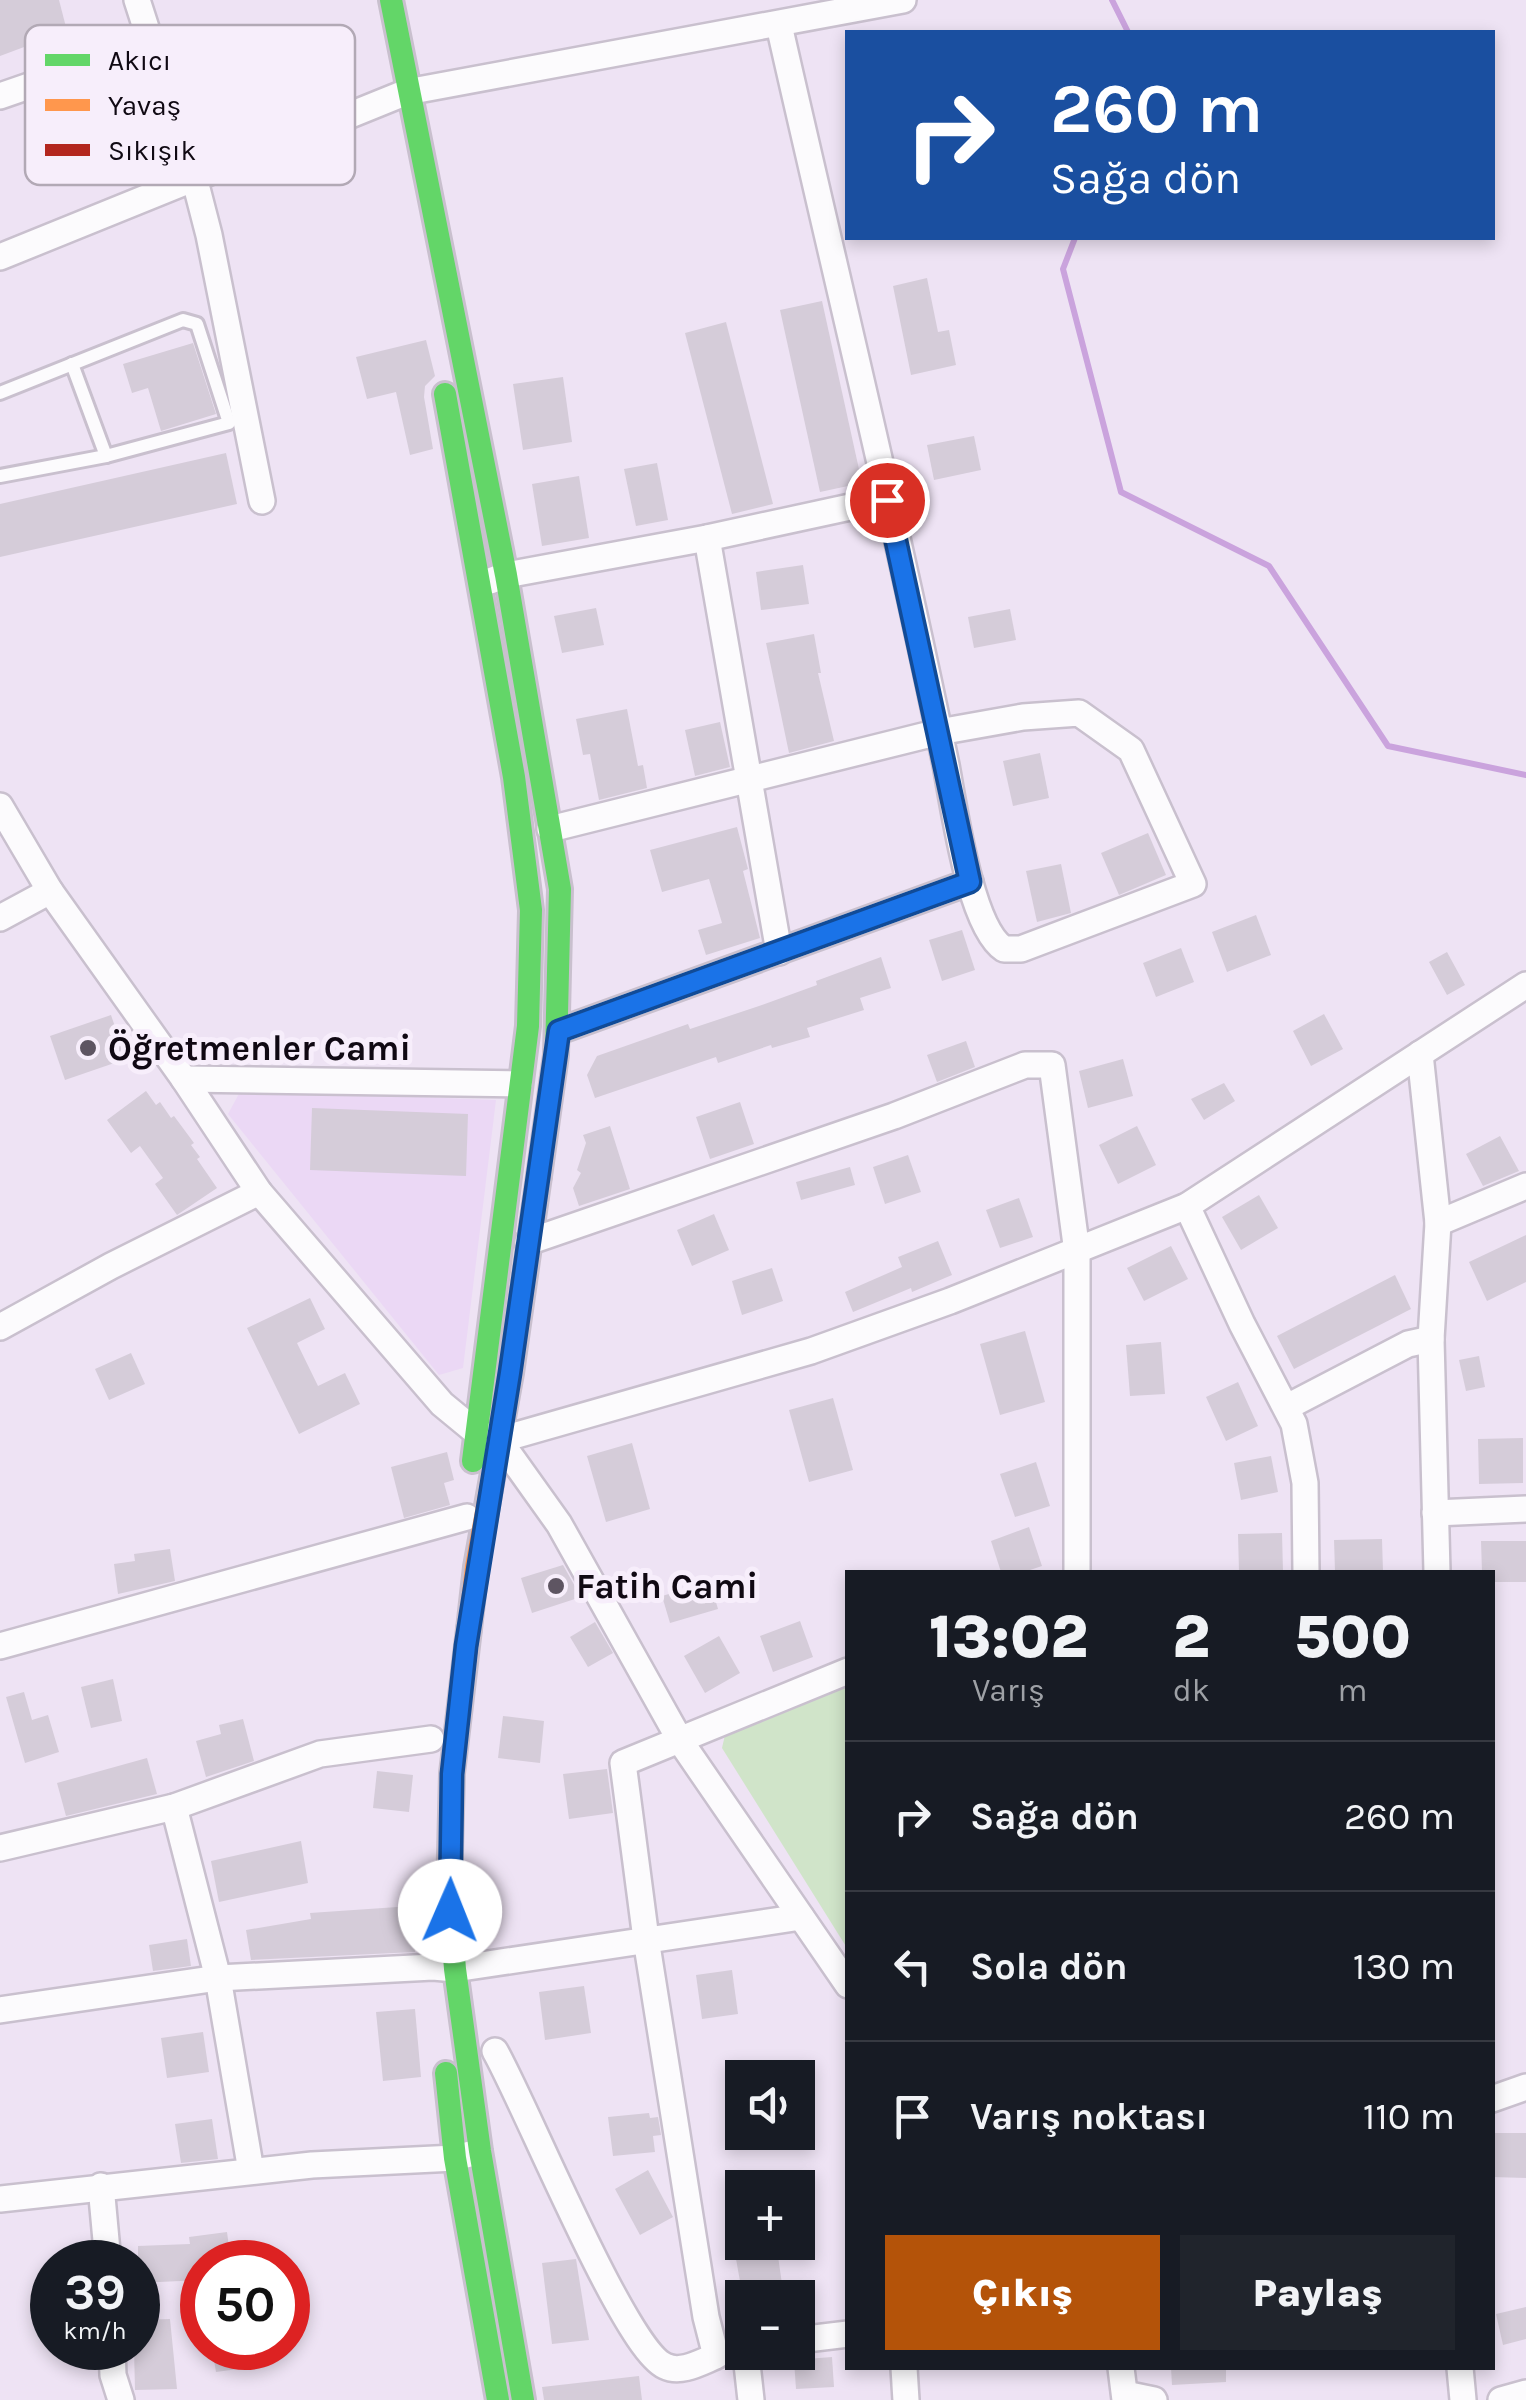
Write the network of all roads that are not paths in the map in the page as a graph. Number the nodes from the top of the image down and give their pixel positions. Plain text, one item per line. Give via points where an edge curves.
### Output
1 (137, 0) edge
2 (368, 0) edge
3 (391, 0) edge
4 (903, 0) edge
5 (145, 25) edge
6 (779, 26) junction
7 (389, 82) junction
8 (25, 87) edge
9 (0, 96) edge
10 (355, 99) edge
11 (393, 130) dead end
12 (175, 185) edge
13 (196, 185) edge
14 (0, 257) edge
15 (72, 364) junction
16 (440, 372) dead end
17 (0, 392) edge
18 (106, 456) junction
19 (0, 476) edge
20 (887, 500) junction
21 (262, 501) dead end
22 (708, 538) junction
23 (506, 575) junction
24 (480, 585) junction
25 (939, 732) junction
26 (751, 778) junction
27 (0, 806) edge
28 (550, 829) junction
29 (970, 882) junction
30 (50, 891) junction
31 (0, 918) edge
32 (778, 952) junction
33 (1526, 985) edge
34 (559, 1031) junction
35 (1420, 1054) junction
36 (184, 1080) junction
37 (519, 1084) junction
38 (1526, 1186) edge
39 (260, 1192) junction
40 (1187, 1206) junction
41 (1438, 1224) junction
42 (528, 1242) junction
43 (1077, 1252) junction
44 (0, 1327) edge
45 (1431, 1339) junction
46 (1287, 1408) junction
47 (488, 1436) junction
48 (1526, 1509) edge
49 (1435, 1513) junction
50 (467, 1517) junction
51 (1077, 1570) edge
52 (1306, 1570) edge
53 (1437, 1570) edge
54 (0, 1646) edge
55 (444, 1646) dead end
56 (845, 1672) edge
57 (432, 1738) dead end
58 (681, 1742) junction
59 (174, 1807) junction
60 (0, 1848) edge
61 (426, 1874) dead end
62 (801, 1917) junction
63 (646, 1939) junction
64 (444, 1968) junction
65 (218, 1978) junction
66 (845, 1981) edge
67 (0, 2010) edge
68 (494, 2051) dead end
69 (1526, 2087) edge
70 (1495, 2098) edge
71 (468, 2154) junction
72 (252, 2171) junction
73 (100, 2186) junction
74 (0, 2199) edge
75 (106, 2240) edge
76 (845, 2334) edge
77 (815, 2338) edge
78 (716, 2356) junction
79 (725, 2357) edge
80 (114, 2370) edge
81 (751, 2370) edge
82 (904, 2370) edge
83 (1121, 2370) edge
84 (1460, 2370) edge
85 (1526, 2393) edge
86 (1125, 2397) edge
87 (121, 2400) edge
88 (498, 2400) edge
89 (523, 2400) edge
90 (750, 2400) edge
91 (906, 2400) edge
92 (1154, 2400) edge
93 (1463, 2400) edge
94 (1502, 2400) edge

1 - 5 street
2 - 7 main road
3 - 7 main road
4 - 6 street
6 - 7 street
6 - 20 street
7 - 10 street
7 - 11 main road
7 - 23 main road
8 - 9 street
12 - 14 street
13 - 21 street
15 - 17 lane
15 - 18 lane
15 - 18 lane via 183,320 198,324 229,423
16 - 24 main road
18 - 19 lane
20 - 22 street
20 - 25 street
22 - 23 street
22 - 26 street
23 - 24 street
23 - 28 main road
24 - 37 main road via 530,910 528,1026
25 - 26 street
25 - 29 street
25 - 29 street via 1079,713 1131,750 1193,884 1022,950 1004,950 988,934
26 - 28 street
26 - 32 street
27 - 30 street
28 - 34 main road via 560,889
29 - 32 street
30 - 31 street
30 - 36 street
32 - 34 street
33 - 35 street
34 - 42 main road
35 - 40 street
35 - 41 street
36 - 37 street
36 - 39 street
37 - 47 main road
38 - 41 street
39 - 44 street
39 - 47 street via 442,1404
40 - 43 street
40 - 46 street
41 - 45 street
42 - 43 street via 1025,1066 1052,1065
42 - 47 main road
43 - 47 street via 811,1351
43 - 51 street
45 - 46 street via 1408,1344
45 - 49 street
46 - 52 street via 1304,1483
47 - 50 main road
47 - 58 street via 560,1524
47 - 64 main road via 452,1774
48 - 49 street
49 - 53 street
50 - 54 street
50 - 55 main road
56 - 58 street
57 - 59 street via 320,1754
58 - 62 street
58 - 63 street via 623,1763
59 - 60 street
59 - 65 street
61 - 64 main road
62 - 63 street
62 - 66 street
63 - 64 street
63 - 78 street
64 - 65 street
64 - 71 main road
65 - 67 street
65 - 72 street
68 - 78 street via 644,2348 665,2367
69 - 70 street
71 - 72 street
71 - 88 main road
71 - 89 main road
72 - 73 street
73 - 74 street
73 - 75 street
76 - 77 street
78 - 79 street
80 - 87 street
81 - 90 street
82 - 91 street
83 - 86 street
84 - 93 street
85 - 94 street
86 - 92 street

